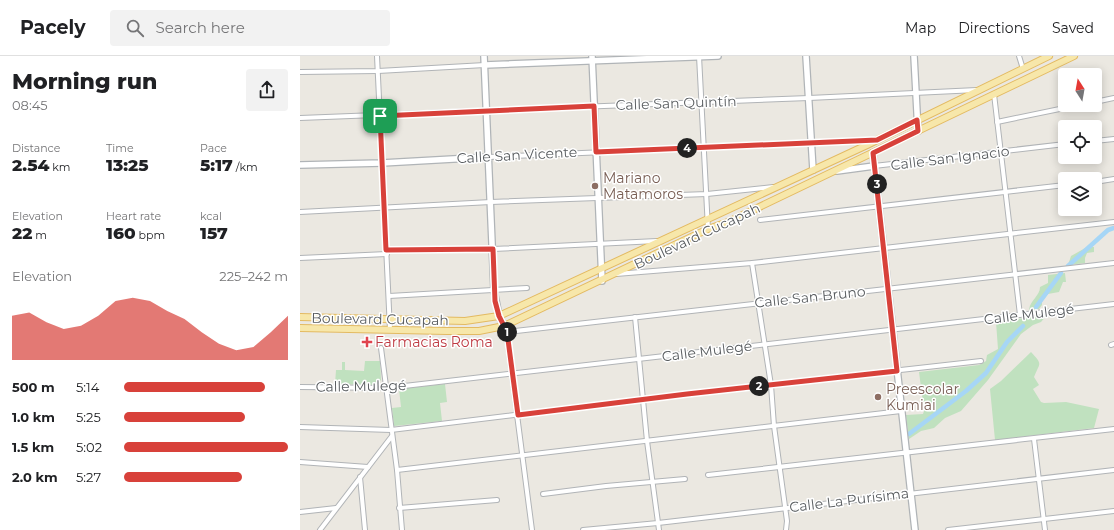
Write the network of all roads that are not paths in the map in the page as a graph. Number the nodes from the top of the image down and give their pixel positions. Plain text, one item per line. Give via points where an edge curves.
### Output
1 (377, 56) edge
2 (484, 56) edge
3 (699, 56) edge
4 (718, 56) edge
5 (806, 56) edge
6 (914, 56) edge
7 (1019, 56) edge
8 (1049, 56) edge
9 (1074, 56) edge
10 (592, 58) edge
11 (485, 65) junction
12 (1023, 69) junction
13 (378, 71) junction
14 (300, 72) edge
15 (980, 90) junction
16 (916, 94) junction
17 (994, 94) junction
18 (809, 98) junction
19 (1114, 98) edge
20 (1102, 101) edge
21 (701, 102) junction
22 (594, 106) junction
23 (1058, 109) edge
24 (487, 111) junction
25 (380, 116) junction
26 (300, 118) edge
27 (917, 120) junction
28 (997, 122) junction
29 (918, 131) junction
30 (1114, 139) edge
31 (877, 140) junction
32 (1102, 140) edge
33 (811, 143) junction
34 (1058, 145) edge
35 (703, 148) junction
36 (596, 152) junction
37 (1001, 152) junction
38 (873, 153) junction
39 (489, 156) junction
40 (382, 162) junction
41 (300, 165) edge
42 (874, 166) junction
43 (813, 170) junction
44 (834, 171) junction
45 (1114, 179) edge
46 (1102, 181) edge
47 (777, 186) junction
48 (1058, 186) edge
49 (1005, 193) junction
50 (707, 194) junction
51 (598, 198) junction
52 (491, 202) junction
53 (879, 206) junction
54 (384, 208) junction
55 (725, 210) junction
56 (300, 212) edge
57 (708, 218) junction
58 (760, 220) dead end
59 (728, 222) junction
60 (1114, 222) edge
61 (708, 229) junction
62 (1010, 234) junction
63 (658, 241) junction
64 (600, 244) junction
65 (883, 248) junction
66 (493, 249) junction
67 (387, 252) junction
68 (300, 258) edge
69 (752, 263) junction
70 (1114, 263) edge
71 (601, 267) junction
72 (616, 274) junction
73 (1015, 274) junction
74 (602, 280) junction
75 (527, 288) dead end
76 (887, 289) junction
77 (494, 290) junction
78 (389, 296) junction
79 (759, 303) junction
80 (1114, 304) edge
81 (1020, 315) junction
82 (499, 316) junction
83 (300, 317) edge
84 (635, 317) junction
85 (390, 319) junction
86 (504, 326) junction
87 (300, 328) edge
88 (390, 330) junction
89 (892, 330) junction
90 (507, 332) junction
91 (765, 344) junction
92 (381, 348) dead end
93 (639, 359) junction
94 (981, 361) dead end
95 (897, 371) junction
96 (512, 373) junction
97 (771, 385) junction
98 (300, 387) edge
99 (387, 388) junction
100 (643, 399) junction
101 (901, 412) junction
102 (518, 415) junction
103 (774, 426) junction
104 (300, 427) edge
105 (1114, 429) edge
106 (391, 430) junction
107 (392, 436) junction
108 (1034, 439) junction
109 (647, 441) junction
110 (905, 452) junction
111 (522, 456) junction
112 (300, 462) edge
113 (368, 466) junction
114 (780, 467) junction
115 (397, 470) junction
116 (1114, 470) edge
117 (708, 475) dead end
118 (360, 477) junction
119 (1039, 478) junction
120 (685, 479) dead end
121 (652, 481) junction
122 (911, 493) junction
123 (542, 494) dead end
124 (497, 500) dead end
125 (336, 508) junction
126 (399, 508) junction
127 (784, 508) junction
128 (1114, 511) edge
129 (300, 512) edge
130 (1043, 519) junction
131 (658, 523) junction
132 (320, 530) edge
133 (365, 530) edge
134 (402, 530) edge
135 (532, 530) edge
136 (583, 530) edge
137 (659, 530) edge
138 (786, 530) edge
139 (915, 530) edge
140 (948, 530) edge
141 (1045, 530) edge

1 - 13 street
2 - 11 street
3 - 4 street
3 - 10 street
3 - 21 street
5 - 18 street
6 - 16 street
7 - 12 street
8 - 12 main road, Boulevard Cucapah
9 - 17 main road, Boulevard Cucapah
10 - 11 street
10 - 22 street
11 - 13 street
11 - 24 street
12 - 15 main road, Boulevard Cucapah
13 - 14 street
13 - 25 street
15 - 16 street, Calle San Quintín
15 - 27 main road, Boulevard Cucapah
16 - 18 street, Calle San Quintín
16 - 27 street
17 - 28 street
17 - 29 main road, Boulevard Cucapah
18 - 21 street, Calle San Quintín
18 - 33 street
19 - 20 street
21 - 22 street, Calle San Quintín
21 - 35 street
22 - 24 street, Calle San Quintín
22 - 36 street
23 - 28 street
24 - 25 street, Calle San Quintín
24 - 39 street
25 - 26 street, Calle San Quintín
25 - 40 street
27 - 29 street
27 - 31 main road, Boulevard Cucapah
28 - 37 street
29 - 38 main road, Boulevard Cucapah
30 - 32 street
31 - 33 street, Calle San Vicente
31 - 43 main road, Boulevard Cucapah
33 - 35 street, Calle San Vicente
33 - 43 street
34 - 37 street, Calle San Ignacio
35 - 36 street, Calle San Vicente
35 - 50 street
36 - 39 street, Calle San Vicente
36 - 51 street
37 - 42 street, Calle San Ignacio
37 - 49 street
38 - 42 street
38 - 44 main road, Boulevard Cucapah
39 - 40 street, Calle San Vicente
39 - 52 street
40 - 41 street, Calle San Vicente
40 - 54 street
42 - 44 street, Calle San Ignacio
42 - 53 street
43 - 47 main road, Boulevard Cucapah
44 - 59 main road, Boulevard Cucapah
45 - 46 street
47 - 50 street
47 - 55 main road, Boulevard Cucapah
48 - 49 street
49 - 53 street
49 - 62 street
50 - 51 street
50 - 57 street
51 - 52 street
51 - 64 street
52 - 54 street
52 - 66 street
53 - 58 street
53 - 65 street
54 - 56 street
54 - 67 street
55 - 57 main road, Boulevard Cucapah
55 - 59 main road
57 - 61 street
57 - 63 main road, Boulevard Cucapah
59 - 61 main road, Boulevard Cucapah
60 - 62 street
61 - 72 main road, Boulevard Cucapah
62 - 65 street
62 - 73 street
63 - 64 street
63 - 71 main road, Boulevard Cucapah
64 - 66 street
64 - 71 street
65 - 69 street
65 - 76 street
66 - 67 street
66 - 77 street
67 - 68 street
67 - 78 street
69 - 72 street
69 - 79 street
70 - 73 street, Calle San Bruno
71 - 74 street
71 - 82 main road, Boulevard Cucapah
72 - 74 main road, Boulevard Cucapah
73 - 76 street, Calle San Bruno
73 - 81 street
74 - 86 main road, Boulevard Cucapah
75 - 77 street
76 - 79 street, Calle San Bruno
76 - 89 street
77 - 78 street
77 - 82 street
78 - 85 street
79 - 84 street, Calle San Bruno
79 - 91 street
80 - 81 street, Calle Mulegé
81 - 89 street, Calle Mulegé
82 - 85 main road, Boulevard Cucapah via 465,321
82 - 86 street
83 - 85 main road, Boulevard Cucapah
84 - 90 street, Calle San Bruno
84 - 93 street
85 - 88 street
86 - 88 main road, Boulevard Cucapah via 479,331
86 - 90 street
87 - 88 main road, Boulevard Cucapah
89 - 91 street, Calle Mulegé
89 - 95 street
90 - 96 street
91 - 93 street, Calle Mulegé
91 - 97 street
92 - 99 street
93 - 96 street, Calle Mulegé
93 - 100 street
94 - 95 street
95 - 97 street
95 - 101 street
96 - 99 street, Calle Mulegé
96 - 102 street
97 - 100 street
97 - 103 street
98 - 99 street, Calle Mulegé
99 - 106 street
100 - 102 street
100 - 109 street
101 - 103 street
101 - 110 street
102 - 106 street
102 - 111 street
103 - 109 street
103 - 114 street
104 - 106 street
105 - 108 street
106 - 107 street
107 - 113 street
107 - 115 street
108 - 110 street
108 - 119 street
109 - 111 street
109 - 121 street
110 - 114 street
110 - 122 street
111 - 115 street
111 - 135 street
112 - 113 street
113 - 118 street
114 - 117 street
114 - 127 street
115 - 126 street
116 - 119 street, Calle La Purísima
118 - 125 street
118 - 133 street
119 - 122 street, Calle La Purísima
119 - 130 street
120 - 121 street
121 - 123 street
121 - 131 street
122 - 127 street, Calle La Purísima
122 - 139 street
124 - 126 street
125 - 129 street
125 - 132 street
126 - 134 street
127 - 131 street, Calle La Purísima
127 - 138 street
128 - 130 street
130 - 140 street
130 - 141 street
131 - 136 street, Calle La Purísima
131 - 137 street

